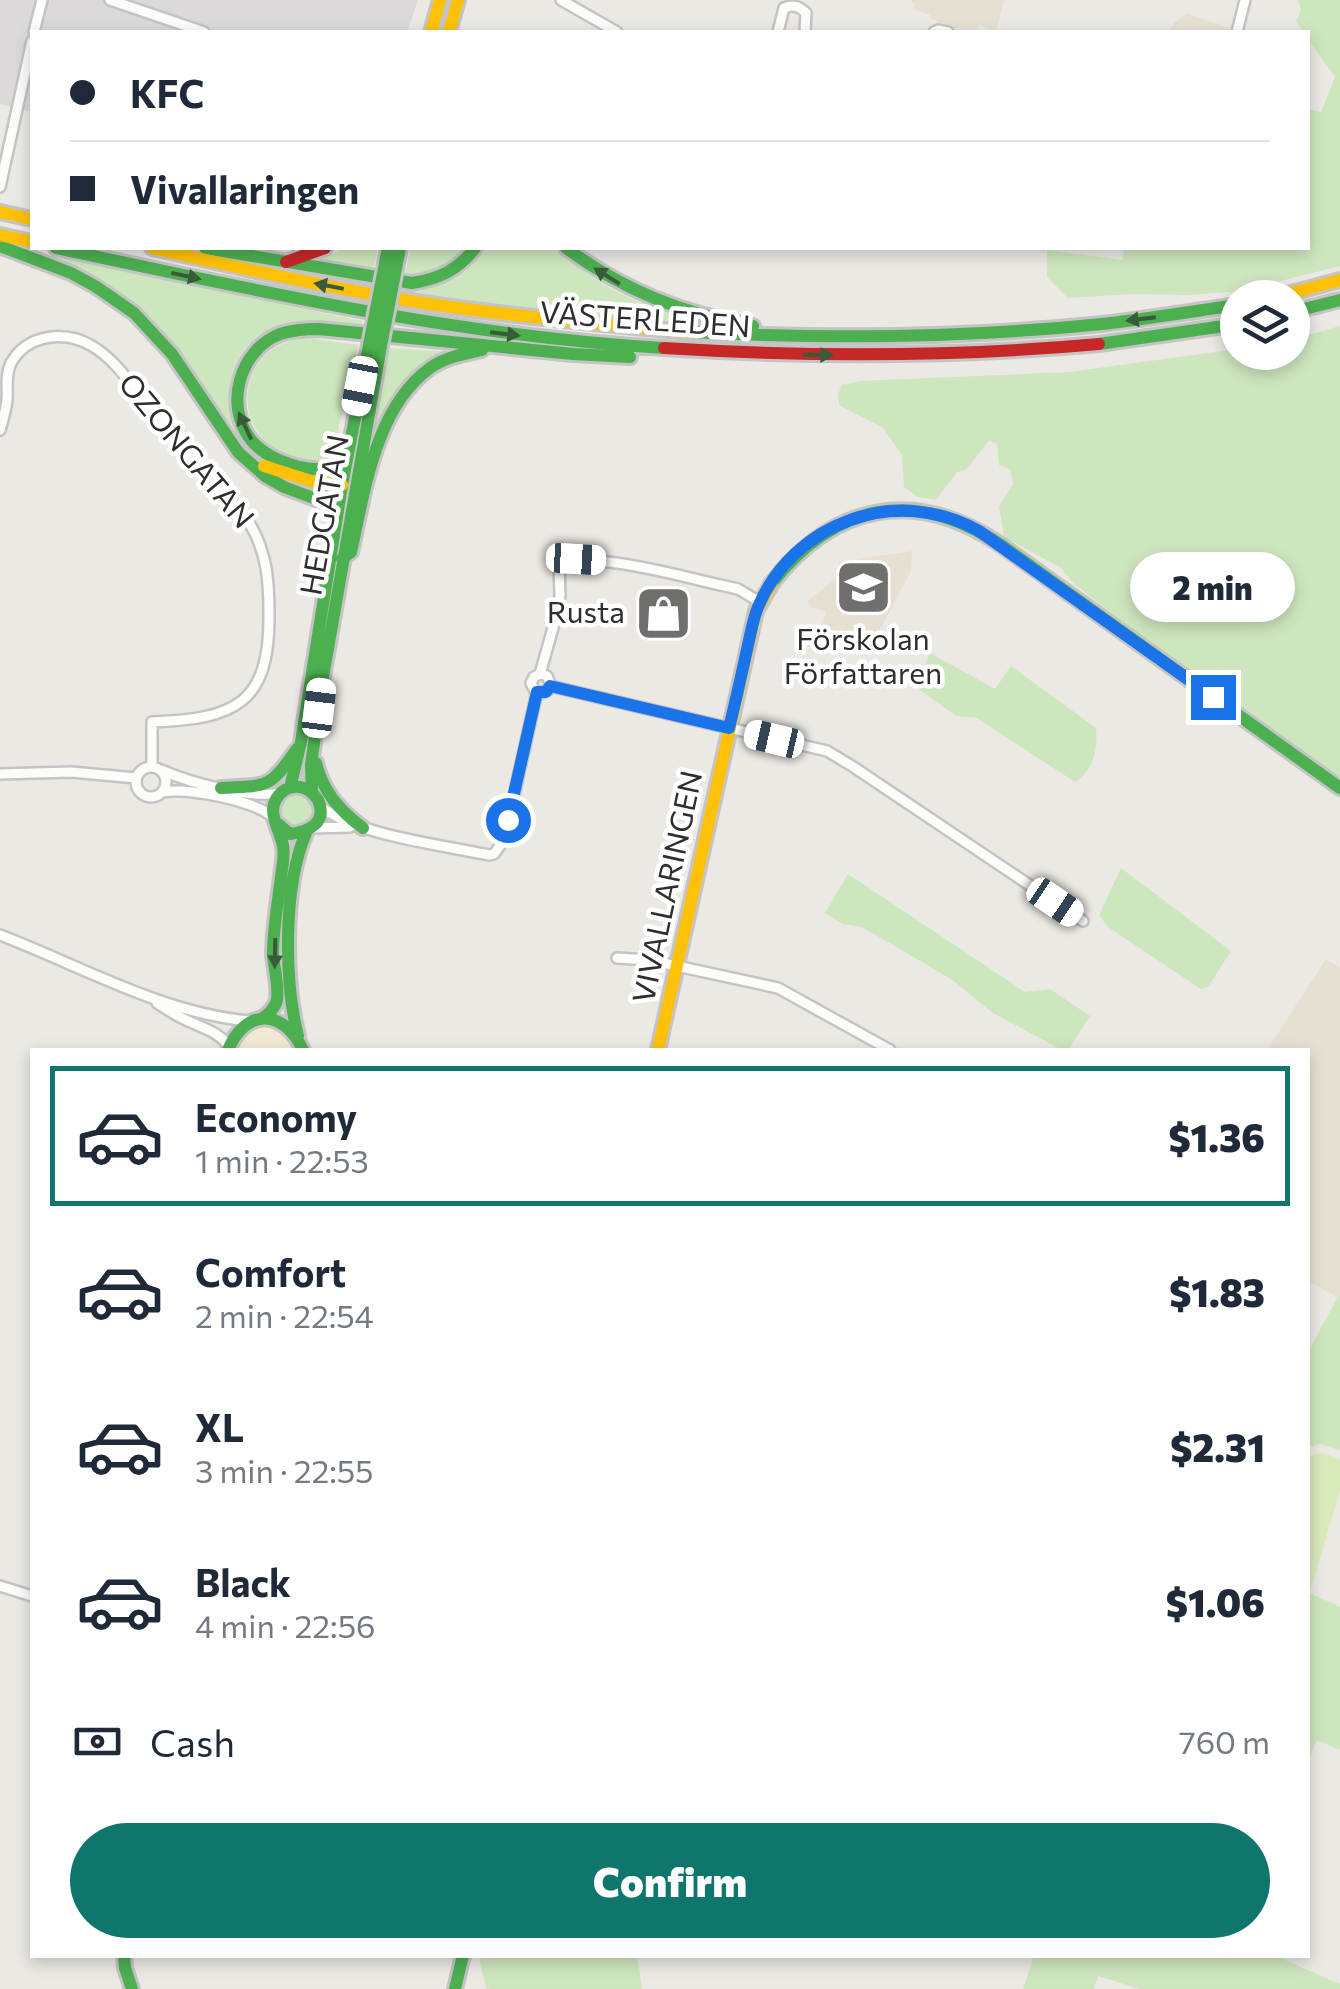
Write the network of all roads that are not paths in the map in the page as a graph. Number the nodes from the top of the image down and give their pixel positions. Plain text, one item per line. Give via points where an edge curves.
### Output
1 (42, 0) edge
2 (110, 0) edge
3 (440, 0) edge
4 (458, 0) edge
5 (562, 0) edge
6 (1245, 0) edge
7 (34, 30) edge
8 (198, 30) edge
9 (432, 30) edge
10 (450, 30) edge
11 (614, 30) edge
12 (778, 30) edge
13 (804, 30) edge
14 (1238, 30) edge
15 (30, 50) edge
16 (0, 186) edge
17 (0, 212) edge
18 (30, 218) edge
19 (0, 235) edge
20 (30, 242) edge
21 (0, 246) edge
22 (66, 250) edge
23 (161, 250) edge
24 (216, 250) edge
25 (318, 250) edge
26 (388, 250) edge
27 (399, 250) edge
28 (474, 250) edge
29 (569, 250) edge
30 (285, 262) junction
31 (1340, 280) edge
32 (1310, 288) edge
33 (1340, 300) edge
34 (1220, 307) edge
35 (1310, 308) edge
36 (1220, 327) edge
37 (773, 336) junction
38 (375, 345) junction
39 (496, 347) junction
40 (721, 351) junction
41 (3, 375) edge
42 (0, 430) edge
43 (348, 451) junction
44 (248, 461) junction
45 (348, 486) junction
46 (337, 516) junction
47 (342, 559) junction
48 (760, 602) junction
49 (540, 674) junction
50 (550, 686) junction
51 (537, 692) junction
52 (729, 728) junction
53 (307, 745) junction
54 (157, 768) junction
55 (0, 774) edge
56 (136, 778) junction
57 (221, 788) junction
58 (1340, 788) edge
59 (286, 791) junction
60 (163, 792) junction
61 (312, 792) junction
62 (320, 806) junction
63 (276, 820) junction
64 (362, 828) junction
65 (310, 831) junction
66 (1083, 922) dead end
67 (0, 935) edge
68 (617, 958) dead end
69 (676, 966) junction
70 (146, 996) junction
71 (256, 1020) junction
72 (300, 1043) edge
73 (228, 1048) edge
74 (658, 1048) edge
75 (886, 1048) edge
76 (0, 1586) edge
77 (30, 1595) edge
78 (124, 1958) edge
79 (461, 1958) edge
80 (132, 1989) edge
81 (455, 1989) edge

1 - 7 street
2 - 8 street
3 - 9 main road
4 - 10 main road
5 - 11 street
6 - 14 street
12 - 13 street via 789,6 806,13
15 - 16 street
17 - 18 main road
19 - 20 main road
21 - 44 main road via 71,273 134,313 172,354
22 -> 40 main road, VÄSTERLEDEN via 423,322
37 -> 23 main road, VÄSTERLEDEN via 490,313
24 - 30 main road
25 - 30 main road
26 - 38 main road, HEDGATAN, bridge
27 - 38 main road, HEDGATAN, bridge
28 - 30 main road via 456,269 412,283
37 -> 29 main road via 768,328 654,301
31 - 32 main road
33 - 35 main road
34 -> 37 main road, VÄSTERLEDEN via 1027,330
40 -> 36 main road, VÄSTERLEDEN via 974,352
38 - 43 main road, HEDGATAN
38 - 45 main road, HEDGATAN
39 - 40 main road via 699,359
43 -> 39 main road via 332,465 314,468 280,461 255,444 240,419 237,391 262,345 287,332 319,328
39 - 47 main road via 430,367 400,399 379,446 351,552
41 - 42 street, OZONGATAN via 7,402
41 - 54 street, OZONGATAN via 30,342 48,336 94,346 261,544 269,604 264,670 256,686 225,712 152,722
43 - 45 main road, HEDGATAN
44 - 45 main road via 311,482
44 - 46 main road via 277,483 324,502
45 - 46 main road, HEDGATAN
45 - 47 main road, HEDGATAN
46 - 53 main road, HEDGATAN
47 - 53 main road, HEDGATAN
48 - 49 street via 720,584 601,560 565,561
48 - 52 main road, VIVALLARINGEN
48 - 58 main road, VIVALLARINGEN via 796,552 846,520 904,510 961,522
49 - 50 street
49 - 51 street via 531,683
50 - 51 street
50 - 52 street
51 - 64 street via 496,853
52 - 66 street via 836,756
52 - 69 main road, VIVALLARINGEN
53 - 57 main road via 278,778
53 - 59 main road, HEDGATAN
53 - 61 main road, HEDGATAN
53 - 64 main road via 331,800
54 - 56 street via 140,770
54 - 57 street
54 - 60 street via 167,782
55 - 56 street
56 - 60 street via 144,796
57 - 59 street via 260,796
59 - 61 main road
59 - 63 main road via 274,805
60 - 63 street via 244,802
61 - 62 main road
62 - 64 street
62 - 65 main road
63 - 65 main road via 290,834
63 -> 71 main road via 284,851 273,951 277,1000
64 - 65 street
65 - 72 main road via 294,874 288,986
67 - 70 street
68 - 69 street
69 - 74 main road, VIVALLARINGEN
69 - 75 street via 778,988
70 - 71 street via 215,1018
70 - 73 street via 222,1037
71 - 72 main road via 278,1020
71 - 73 main road via 234,1034
76 - 77 street
78 - 80 main road
79 - 81 main road

